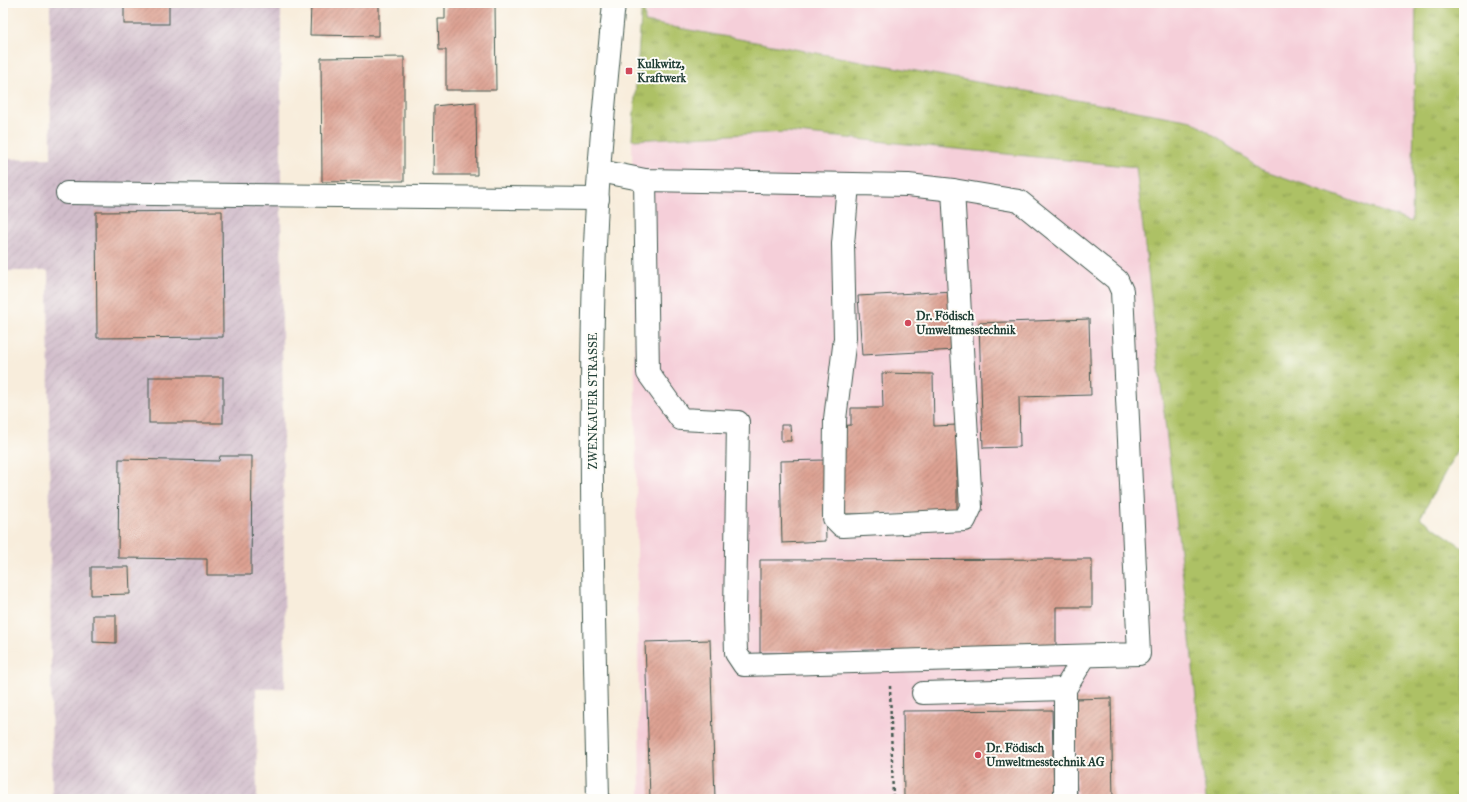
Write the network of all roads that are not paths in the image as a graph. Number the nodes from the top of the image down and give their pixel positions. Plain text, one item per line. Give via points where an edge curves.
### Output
1 (614, 3) edge
2 (600, 171) junction
3 (645, 180) junction
4 (848, 184) junction
5 (953, 190) junction
6 (66, 193) dead end
7 (598, 200) junction
8 (1085, 656) junction
9 (1065, 689) junction
10 (923, 693) dead end
11 (598, 799) edge
12 (1065, 799) edge

1 - 2 main road, ZWENKAUER STRASSE
2 - 3 main road
2 - 7 main road, ZWENKAUER STRASSE
3 - 4 main road
3 - 8 main road via 648,373 681,419 738,422 735,616 736,654 744,665
4 - 5 main road via 908,185
4 - 5 main road via 843,244 845,338 835,419 834,518 842,526 965,520 971,507
5 - 8 main road via 1019,201 1117,280 1122,290 1139,654
6 - 7 main road
7 - 11 main road, ZWENKAUER STRASSE via 593,410
8 - 9 main road
9 - 10 main road
9 - 12 main road

